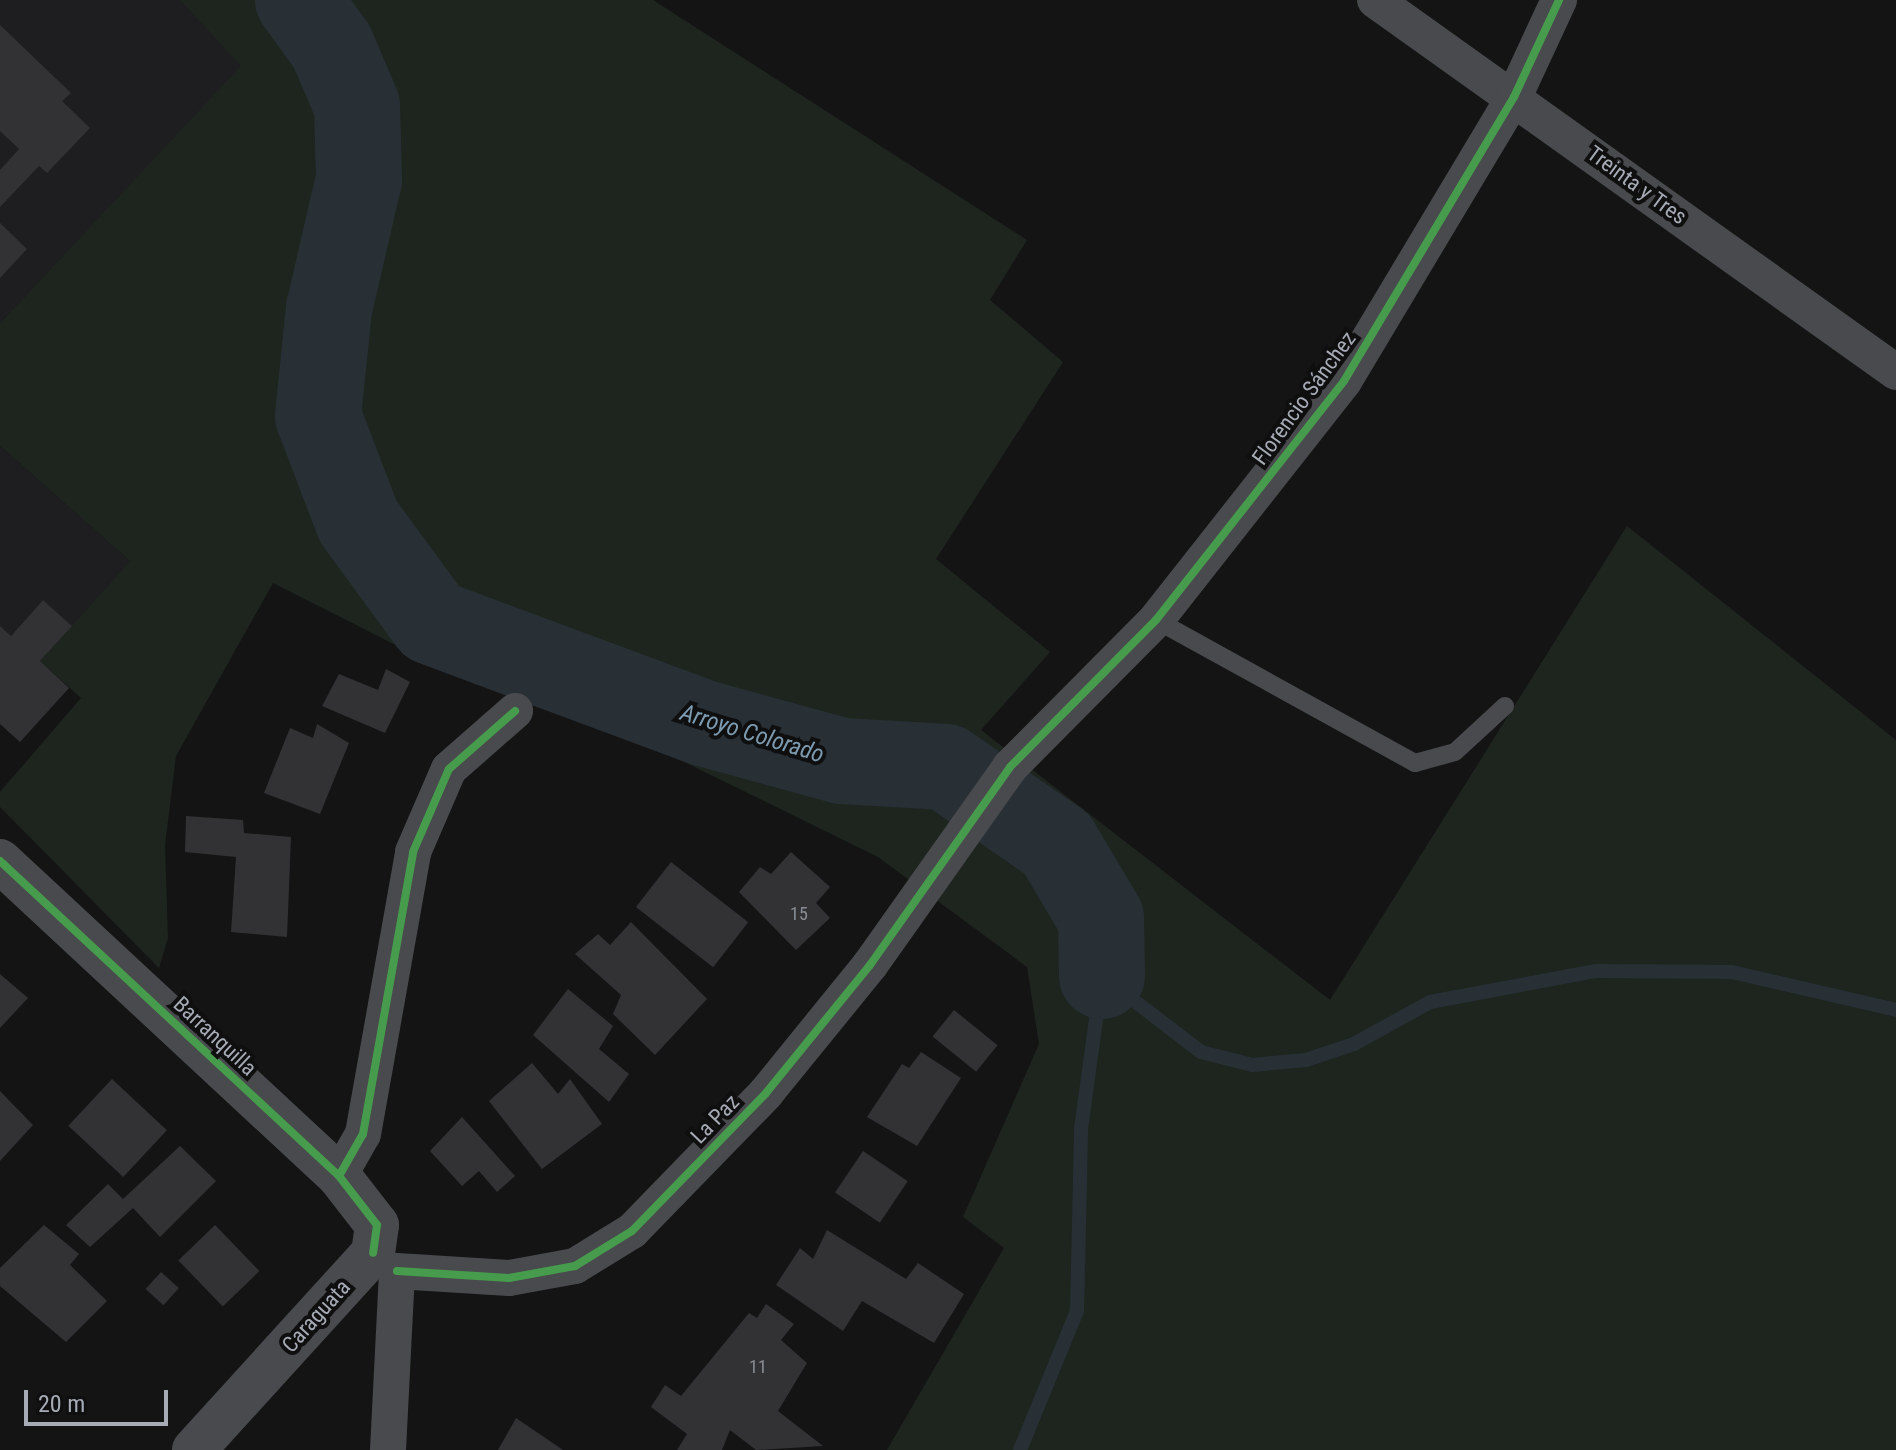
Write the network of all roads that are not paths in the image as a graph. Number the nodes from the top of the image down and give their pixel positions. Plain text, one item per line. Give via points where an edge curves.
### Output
1 (1375, 0) edge
2 (1559, 0) edge
3 (1514, 97) junction
4 (1896, 372) edge
5 (1156, 620) junction
6 (1505, 706) dead end
7 (515, 711) dead end
8 (1010, 767) joint
9 (0, 861) edge
10 (339, 1176) junction
11 (385, 1262) junction
12 (194, 1450) edge
13 (388, 1450) edge

1 - 3 street, Treinta y Tres
2 - 3 street, Florencio Sánchez
3 - 4 street, Treinta y Tres
3 - 5 street, Florencio Sánchez via 1344,381
5 - 6 lane via 1415,763 1455,752
5 - 8 street, Florencio Sánchez
7 - 10 street via 449,769 413,852 363,1134
8 - 11 street, La Paz via 870,965 766,1093 632,1231 575,1266 509,1278
9 - 10 street, Barranquilla
10 - 11 street, Barranquilla via 377,1225
11 - 12 street, Caraguata
11 - 13 street

